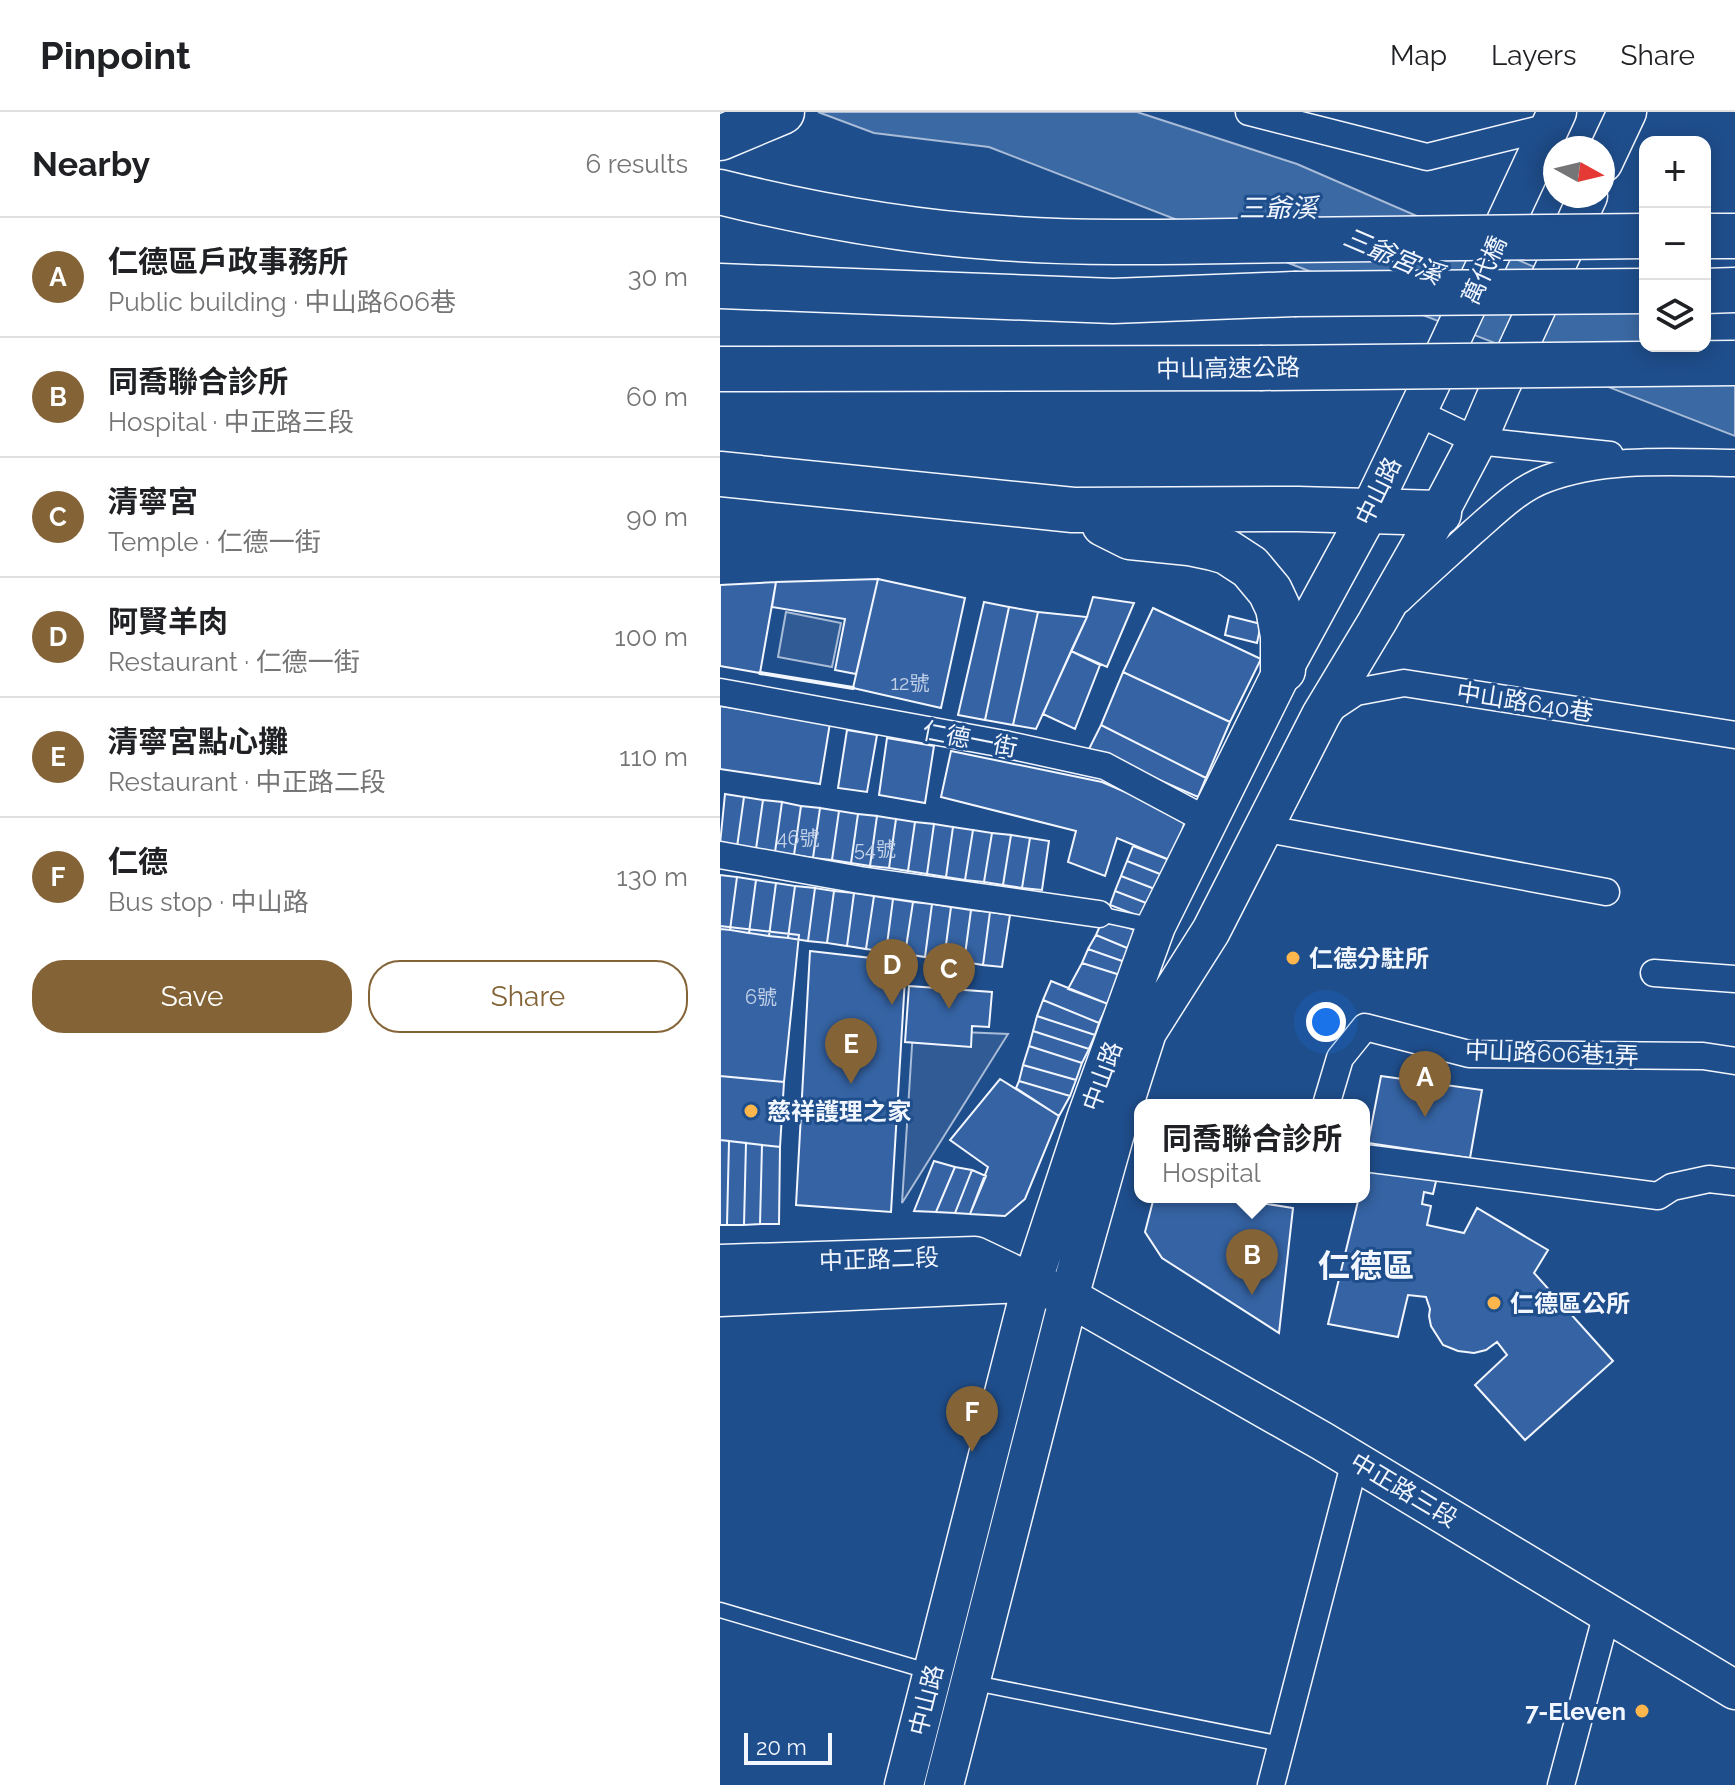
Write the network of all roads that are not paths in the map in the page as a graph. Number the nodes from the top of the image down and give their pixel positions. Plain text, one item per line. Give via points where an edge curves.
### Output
1 (782, 112) edge
2 (1249, 112) edge
3 (1627, 112) edge
4 (1553, 119) edge
5 (728, 134) edge
6 (1615, 138) edge
7 (720, 192) edge
8 (1582, 208) edge
9 (1639, 236) edge
10 (1711, 236) edge
11 (1735, 236) edge
12 (720, 286) edge
13 (1735, 290) edge
14 (1639, 291) edge
15 (1711, 291) edge
16 (1735, 363) edge
17 (720, 369) edge
18 (1423, 399) junction
19 (1477, 441) junction
20 (1673, 462) junction
21 (1735, 463) edge
22 (720, 474) edge
23 (957, 499) junction
24 (720, 505) edge
25 (1073, 510) junction
26 (1369, 512) junction
27 (1439, 513) junction
28 (1377, 622) junction
29 (1283, 670) junction
30 (720, 692) edge
31 (1321, 715) junction
32 (1735, 735) edge
33 (1208, 821) junction
34 (1262, 828) junction
35 (720, 855) edge
36 (1606, 892) dead end
37 (1099, 914) joint
38 (1156, 926) junction
39 (1654, 973) dead end
40 (1735, 979) edge
41 (1735, 1061) edge
42 (1328, 1099) edge
43 (1128, 1127) edge
44 (1370, 1159) edge
45 (1735, 1182) edge
46 (720, 1264) edge
47 (1032, 1283) junction
48 (720, 1297) edge
49 (1069, 1297) junction
50 (1355, 1461) junction
51 (720, 1610) edge
52 (1607, 1613) junction
53 (952, 1677) junction
54 (1735, 1690) edge
55 (1282, 1744) junction
56 (904, 1785) edge
57 (944, 1785) edge
58 (1271, 1785) edge
59 (1561, 1785) edge

1 - 5 highway
2 - 4 street via 1427,157
3 - 6 main road
4 - 18 main road, 萬代橋, bridge
7 - 9 highway, bridge via 806,212 1004,239
8 - 19 main road, bridge
10 - 11 highway
12 - 14 highway, bridge via 1113,301
13 - 15 highway
16 - 17 highway, 中山高速公路, bridge
18 - 19 street
18 - 26 main road, 中山路
19 - 20 street
19 - 27 main road, 中山路
20 - 21 street
20 - 28 street via 1593,466 1530,486
22 - 23 highway
23 - 24 highway via 840,508
23 - 25 highway
25 - 26 highway
25 - 29 highway via 1130,537 1213,548 1250,567 1278,608
26 - 27 highway
26 - 29 main road, 中山路
27 - 28 main road, 中山路
28 - 31 main road, 中山路
29 - 33 main road, 中山路
30 - 33 street, 仁德一街 via 1105,766
31 - 32 street, 中山路640巷 via 1356,692 1404,683
31 - 34 main road, 中山路
33 - 38 main road, 中山路
34 - 36 street
34 - 43 main road, 中山路 via 1211,931 1147,1032
35 - 37 street
37 - 38 lane
38 - 47 main road, 中山路
39 - 40 street
41 - 42 street, 中山路606巷1弄 via 1703,1056 1469,1054 1365,1027 1340,1058
43 - 49 main road, 中山路
44 - 45 street via 1658,1196 1672,1187 1709,1179
46 - 47 main road, 中正路二段 via 975,1256
47 - 48 main road, 中正路二段
47 - 49 main road, 中正路二段
47 - 53 main road, 中山路
49 - 50 main road, 中正路三段
49 - 53 main road, 中山路
50 - 52 main road, 中正路三段
50 - 55 street
51 - 53 lane
52 - 54 main road, 中正路三段
52 - 59 street
53 - 55 lane
53 - 56 main road, 中山路
53 - 57 main road, 中山路
55 - 58 street

